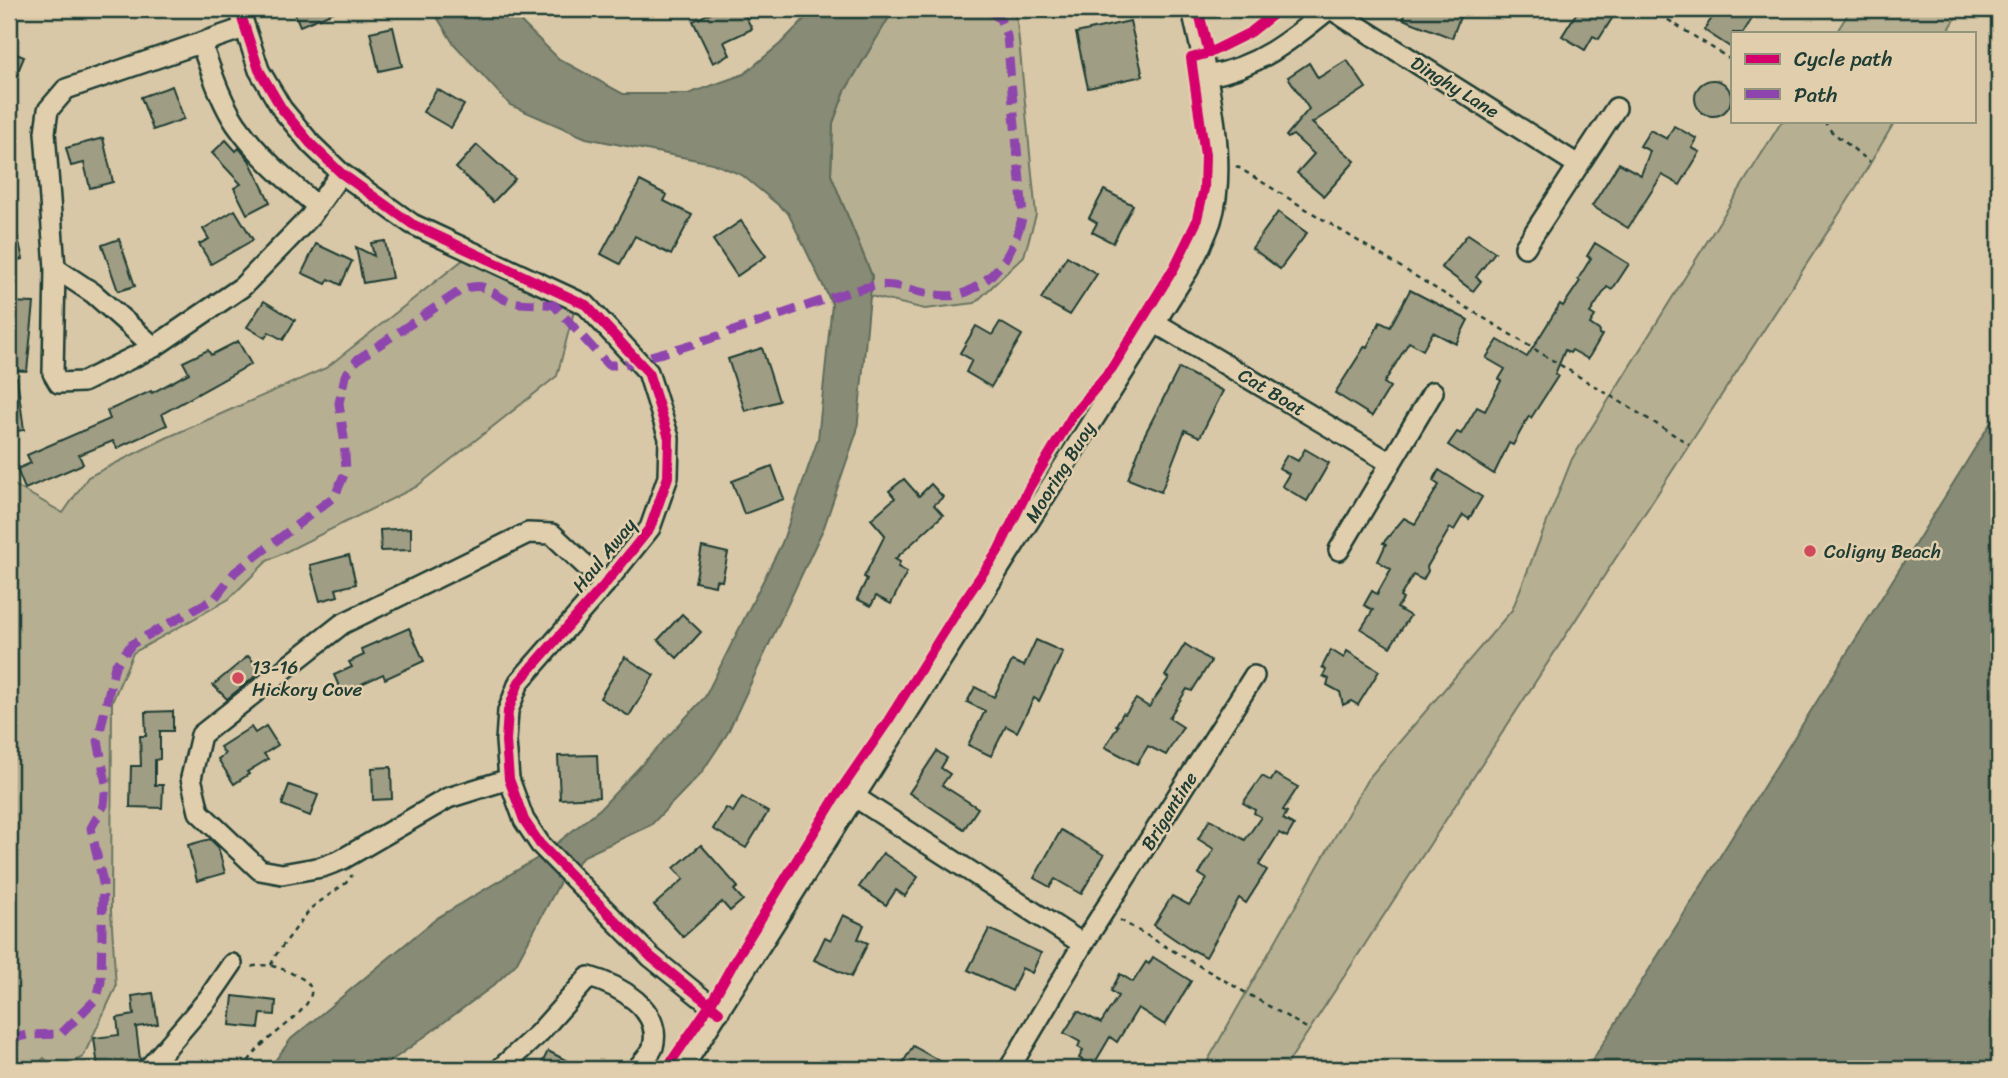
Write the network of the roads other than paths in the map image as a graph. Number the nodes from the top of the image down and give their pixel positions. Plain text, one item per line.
1 (239, 9) edge
2 (1192, 9) edge
3 (1330, 9) edge
4 (244, 29) junction
5 (201, 43) junction
6 (1207, 76) junction
7 (1616, 108) dead end
8 (1578, 165) junction
9 (341, 173) junction
10 (317, 206) junction
11 (1525, 247) dead end
12 (55, 268) junction
13 (1154, 322) junction
14 (154, 347) junction
15 (1433, 392) dead end
16 (1389, 462) junction
17 (1339, 550) dead end
18 (605, 584) junction
19 (1254, 676) dead end
20 (509, 779) junction
21 (855, 797) junction
22 (1083, 944) junction
23 (241, 965) road end
24 (719, 1012) junction
25 (148, 1069) edge
26 (500, 1069) edge
27 (637, 1069) edge
28 (682, 1069) edge
29 (1009, 1069) edge

1 - 4 street, Haul Away
2 - 6 street, Mooring Buoy
3 - 6 street
3 - 8 street, Dinghy Lane
4 - 5 street
4 - 9 street, Haul Away
5 - 10 street
5 - 12 street
6 - 13 street, Mooring Buoy
7 - 8 street
8 - 11 street
9 - 10 street
9 - 18 street, Haul Away
10 - 14 street
12 - 14 street
12 - 14 street
13 - 16 street, Cat Boat
13 - 21 street, Mooring Buoy
15 - 16 street
16 - 17 street
18 - 20 street, Haul Away
18 - 20 street
19 - 22 street, Brigantine
20 - 24 street, Haul Away
21 - 22 street
21 - 24 street, Mooring Buoy
22 - 29 street, Brigantine
23 - 25 street
24 - 28 street, Mooring Buoy
26 - 27 street

